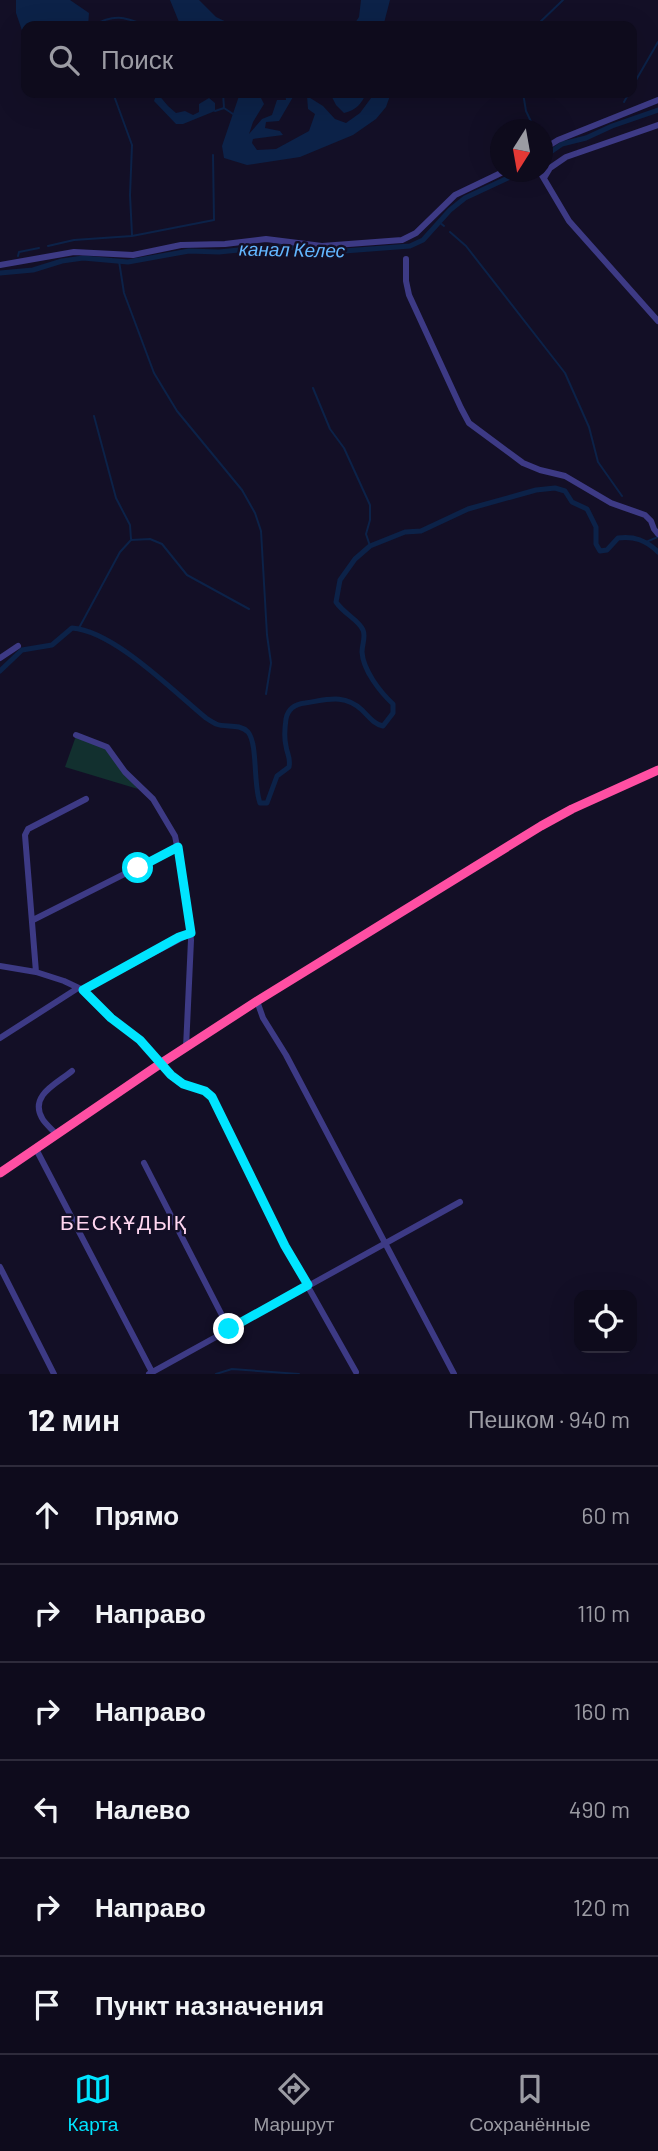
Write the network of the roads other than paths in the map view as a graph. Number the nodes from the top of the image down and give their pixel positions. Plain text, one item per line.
1 (658, 100) edge
2 (658, 125) edge
3 (553, 142) edge
4 (553, 166) edge
5 (490, 178) edge
6 (546, 182) edge
7 (406, 259) dead end
8 (0, 265) edge
9 (658, 321) edge
10 (658, 534) edge
11 (18, 646) dead end
12 (0, 658) edge
13 (76, 735) dead end
14 (658, 770) edge
15 (86, 799) dead end
16 (178, 847) junction
17 (33, 920) junction
18 (191, 933) junction
19 (0, 966) edge
20 (36, 972) junction
21 (81, 989) junction
22 (257, 1002) junction
23 (0, 1038) edge
24 (186, 1048) junction
25 (160, 1064) junction
26 (72, 1071) dead end
27 (57, 1135) junction
28 (36, 1149) junction
29 (144, 1163) dead end
30 (2, 1169) edge
31 (460, 1202) dead end
32 (385, 1244) junction
33 (0, 1267) edge
34 (308, 1285) junction
35 (229, 1329) junction
36 (356, 1372) dead end
37 (151, 1373) edge
38 (54, 1374) edge
39 (454, 1374) edge

1 - 3 street
2 - 4 street
5 - 8 street
6 - 9 street
7 - 10 street
11 - 12 street
13 - 16 street
14 - 22 highway
15 - 17 street
16 - 17 street
16 - 18 street
17 - 20 street
18 - 21 street
18 - 24 street
19 - 20 street
20 - 21 street
21 - 23 street
21 - 25 street
22 - 24 highway
22 - 32 street
24 - 25 highway
25 - 27 highway
25 - 34 street
26 - 27 street
27 - 28 highway
28 - 30 highway
28 - 37 street
29 - 35 street
31 - 32 street
32 - 34 street
32 - 39 street
33 - 38 street
34 - 35 street
34 - 36 street
35 - 37 street

